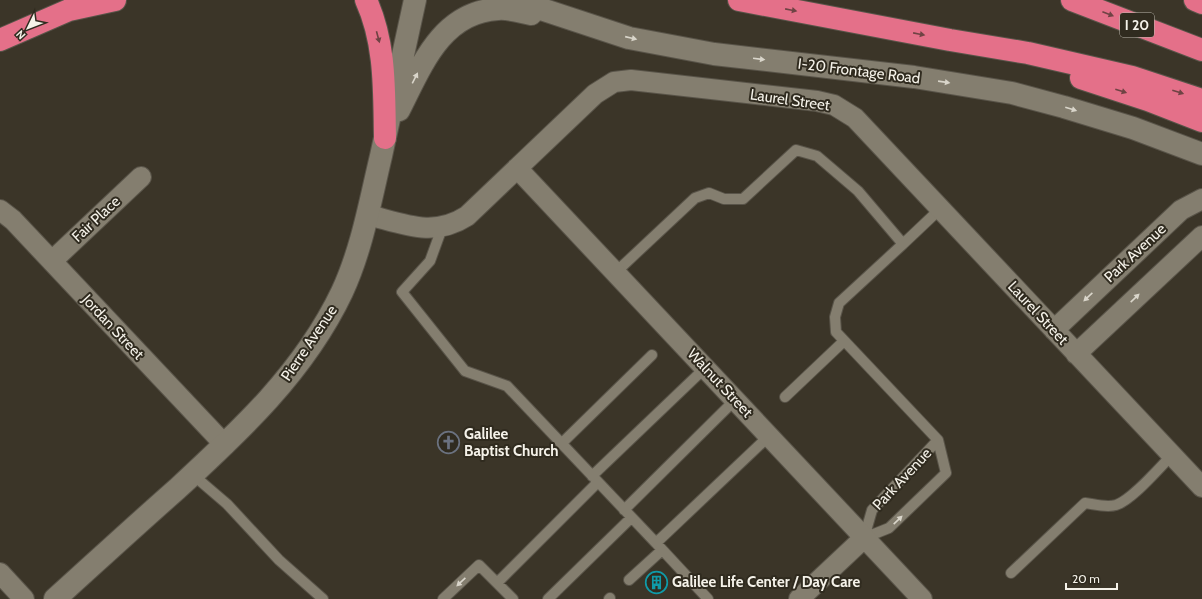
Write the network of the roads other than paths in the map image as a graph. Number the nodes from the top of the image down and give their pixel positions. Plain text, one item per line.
1 (115, 0) edge
2 (366, 0) edge
3 (415, 0) edge
4 (514, 0) edge
5 (739, 0) edge
6 (1072, 0) edge
7 (1195, 0) edge
8 (1202, 3) edge
9 (605, 31) junction
10 (0, 40) edge
11 (950, 40) junction
12 (1202, 50) edge
13 (1202, 100) edge
14 (1202, 121) edge
15 (385, 138) junction
16 (1202, 154) edge
17 (517, 168) junction
18 (141, 177) dead end
19 (1202, 199) edge
20 (940, 209) junction
21 (0, 210) edge
22 (368, 215) junction
23 (442, 228) junction
24 (1202, 236) edge
25 (904, 244) junction
26 (52, 261) junction
27 (616, 272) junction
28 (1054, 330) junction
29 (844, 341) junction
30 (1076, 354) junction
31 (652, 355) dead end
32 (705, 368) junction
33 (785, 397) dead end
34 (735, 400) junction
35 (769, 436) junction
36 (938, 440) junction
37 (561, 444) junction
38 (225, 445) junction
39 (1172, 455) junction
40 (192, 474) junction
41 (595, 479) junction
42 (1202, 487) edge
43 (624, 510) junction
44 (631, 518) junction
45 (864, 538) junction
46 (659, 546) junction
47 (0, 573) edge
48 (1011, 573) dead end
49 (629, 580) dead end
50 (497, 583) junction
51 (445, 598) edge
52 (24, 599) edge
53 (56, 599) edge
54 (324, 599) edge
55 (513, 599) edge
56 (548, 599) edge
57 (708, 599) edge
58 (799, 599) edge
59 (922, 599) edge

1 - 10 highway
2 -> 15 highway
3 - 15 main road, Pierre Avenue
4 - 9 main road, I-20 Frontage Road
5 -> 11 highway
6 -> 12 highway, I 20
7 - 8 highway
15 -> 9 main road
9 -> 16 main road, I-20 Frontage Road
11 -> 13 highway
11 -> 14 highway
15 - 22 main road, Pierre Avenue
17 - 20 street, Laurel Street
17 - 23 street, Laurel Street
17 - 27 street, Walnut Street
18 - 26 street, Fair Place
19 -> 28 street, Park Avenue
20 - 25 lane
20 - 28 street, Laurel Street
21 - 26 street, Jordan Street
22 - 23 street, Laurel Street
22 - 38 main road, Pierre Avenue
23 - 37 lane
30 -> 24 street
25 - 27 lane
25 - 29 lane
26 - 38 street, Jordan Street
27 - 32 street, Walnut Street
28 - 30 street, Laurel Street
29 - 33 lane
29 - 36 lane
30 - 39 street, Laurel Street
31 - 37 lane
32 - 34 street, Walnut Street
32 - 41 lane
34 - 35 street, Walnut Street
34 - 43 lane
35 - 45 street, Walnut Street
35 - 46 lane
36 - 45 lane, Park Avenue
45 -> 36 lane, Park Avenue
37 - 41 lane
38 - 40 main road, Pierre Avenue
39 - 42 street, Laurel Street
39 - 48 lane
40 - 53 main road, Pierre Avenue
40 - 54 lane
41 - 43 lane
41 - 50 lane
43 - 44 lane
44 - 46 lane
44 - 56 lane
45 - 58 street, Park Avenue
45 - 59 street, Walnut Street
46 - 49 lane
46 - 57 lane
47 - 52 street
50 -> 51 lane
50 - 55 lane

